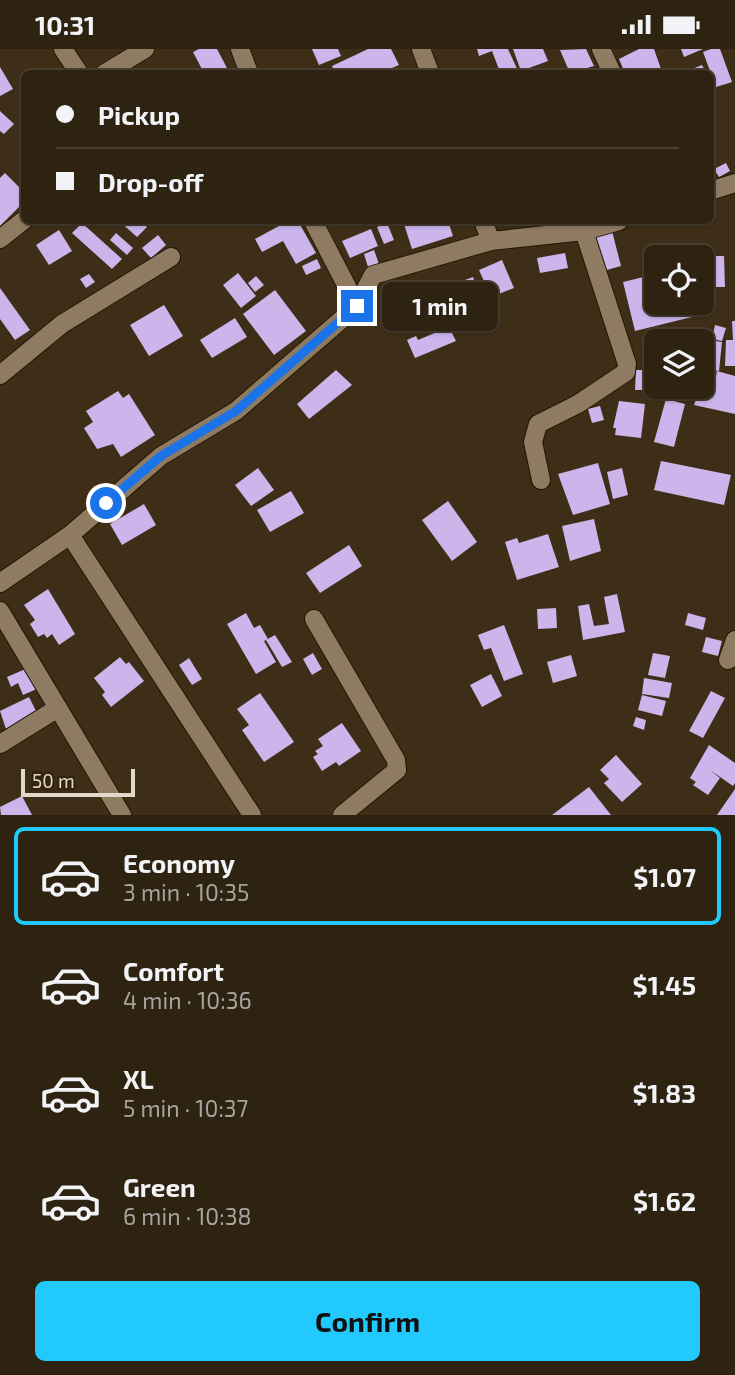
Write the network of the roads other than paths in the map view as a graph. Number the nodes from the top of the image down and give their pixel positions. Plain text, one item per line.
1 (63, 49) edge
2 (145, 49) edge
3 (240, 49) edge
4 (421, 49) edge
5 (601, 49) edge
6 (77, 70) edge
7 (110, 70) edge
8 (248, 70) edge
9 (429, 70) edge
10 (611, 70) edge
11 (735, 183) edge
12 (714, 190) edge
13 (21, 222) edge
14 (315, 224) edge
15 (484, 224) edge
16 (608, 224) edge
17 (584, 231) junction
18 (0, 239) edge
19 (491, 241) junction
20 (171, 257) dead end
21 (357, 306) junction
22 (0, 375) edge
23 (541, 480) dead end
24 (70, 535) junction
25 (0, 583) edge
26 (0, 611) edge
27 (313, 619) dead end
28 (735, 640) edge
29 (728, 660) dead end
30 (58, 708) junction
31 (0, 744) edge
32 (122, 815) edge
33 (252, 815) edge
34 (342, 815) edge

1 - 6 street
2 - 7 street
3 - 8 street
4 - 9 street
5 - 10 street
11 - 12 street
13 - 18 street
14 - 21 street
15 - 19 street
16 - 17 street
17 - 19 street
17 - 23 street
19 - 21 street
20 - 22 street
21 - 24 street
24 - 25 street
24 - 33 street
26 - 30 street
27 - 34 street
28 - 29 street
30 - 31 street
30 - 32 street

